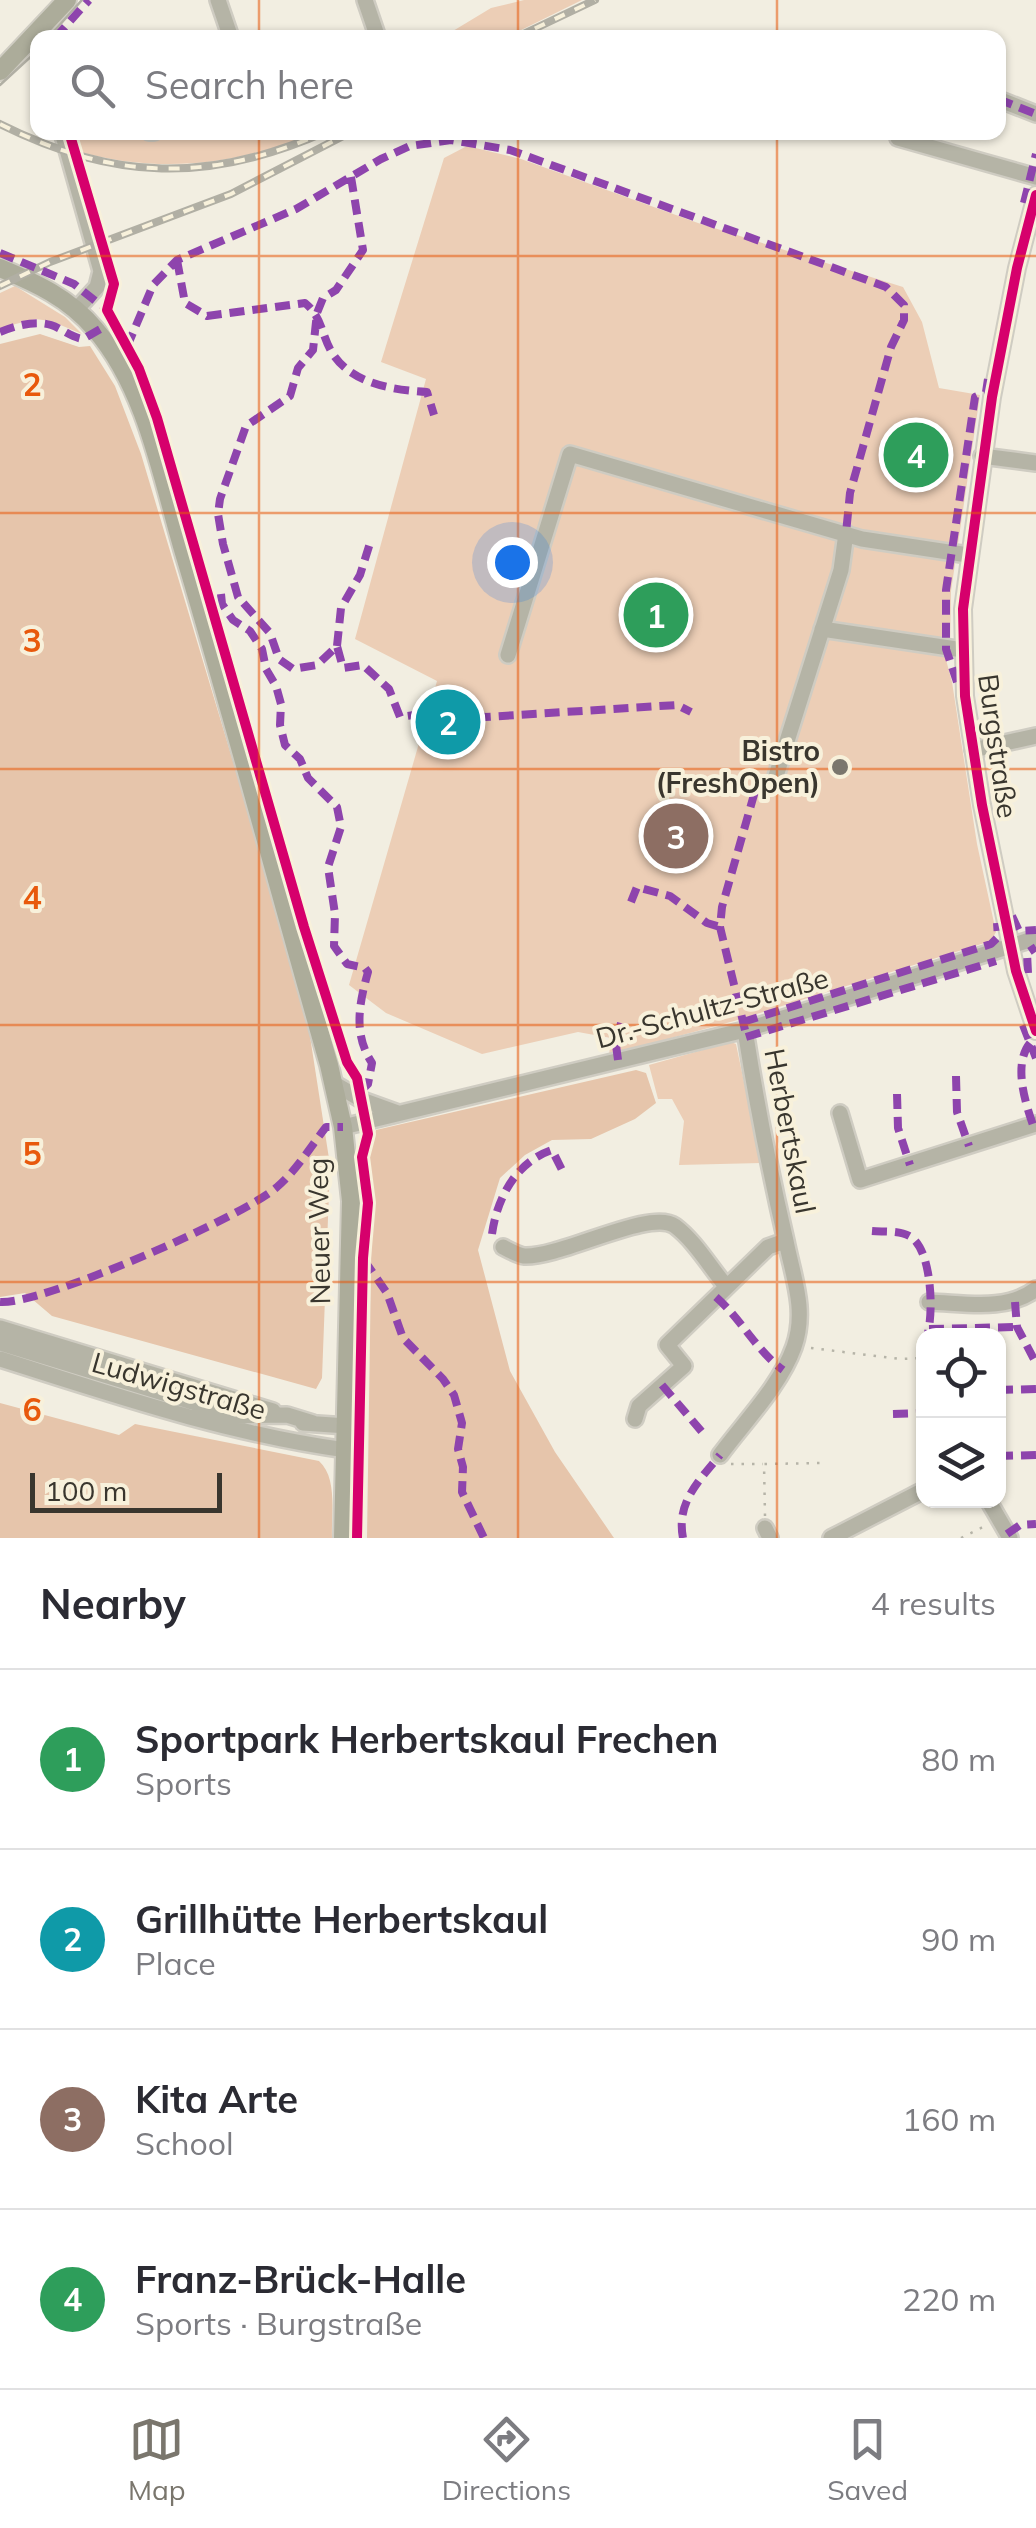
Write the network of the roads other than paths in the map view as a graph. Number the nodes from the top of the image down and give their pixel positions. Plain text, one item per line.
1 (67, 0) edge
2 (218, 0) edge
3 (365, 0) edge
4 (39, 30) edge
5 (228, 30) edge
6 (375, 30) edge
7 (30, 39) edge
8 (0, 71) edge
9 (1006, 102) edge
10 (1036, 114) edge
11 (64, 140) edge
12 (905, 140) edge
13 (1036, 177) edge
14 (1036, 195) edge
15 (0, 268) edge
16 (76, 310) junction
17 (982, 456) junction
18 (1036, 464) edge
19 (846, 533) junction
20 (968, 555) junction
21 (822, 629) junction
22 (963, 650) junction
23 (508, 655) dead end
24 (1036, 736) edge
25 (974, 750) junction
26 (776, 776) dead end
27 (1036, 938) edge
28 (1011, 947) junction
29 (745, 1030) junction
30 (1036, 1030) edge
31 (333, 1083) junction
32 (398, 1113) junction
33 (840, 1113) dead end
34 (1036, 1124) edge
35 (343, 1127) junction
36 (786, 1241) junction
37 (503, 1247) dead end
38 (726, 1286) junction
39 (1036, 1289) edge
40 (930, 1302) dead end
41 (0, 1331) edge
42 (0, 1342) edge
43 (0, 1350) edge
44 (0, 1359) edge
45 (287, 1415) junction
46 (266, 1416) junction
47 (636, 1419) dead end
48 (313, 1422) junction
49 (238, 1423) junction
50 (347, 1426) junction
51 (346, 1450) junction
52 (720, 1454) road end
53 (916, 1494) edge
54 (992, 1508) edge
55 (343, 1538) edge
56 (831, 1538) edge
57 (1010, 1538) edge

1 - 4 main road
2 - 5 street
3 - 6 street
7 - 8 main road
9 - 10 street
11 - 16 street
12 - 13 street
14 - 17 street, Burgstraße
15 - 16 main road, Neuer Weg
16 - 31 main road, Neuer Weg
17 - 18 street
17 - 20 street, Burgstraße
19 - 20 street
19 - 21 street
19 - 23 street
20 - 22 street, Burgstraße
21 - 22 street
21 - 26 street
22 - 25 street, Burgstraße
24 - 25 street
25 - 28 street, Burgstraße
27 - 28 street, Dr.-Schultz-Straße
28 - 29 street, Dr.-Schultz-Straße
28 - 30 street, Burgstraße
29 - 32 street, Dr.-Schultz-Straße
29 - 36 street, Herbertskaul
31 - 32 street
31 - 35 main road, Neuer Weg
32 - 35 street, Dr.-Schultz-Straße
33 - 34 street
35 - 50 main road, Neuer Weg
36 - 38 street, Herbertskaul
36 - 52 street, Herbertskaul
37 - 38 street
38 - 47 street, Herbertskaul
39 - 40 street
41 - 45 street
41 - 46 street
42 - 49 street
43 - 49 street
44 - 49 street, Ludwigstraße
45 - 46 street
45 - 48 street
46 - 49 street
48 - 49 street
48 - 50 street
49 - 51 street, Ludwigstraße
50 - 51 main road, Neuer Weg
51 - 55 main road, Neuer Weg
53 - 56 street
54 - 57 street

